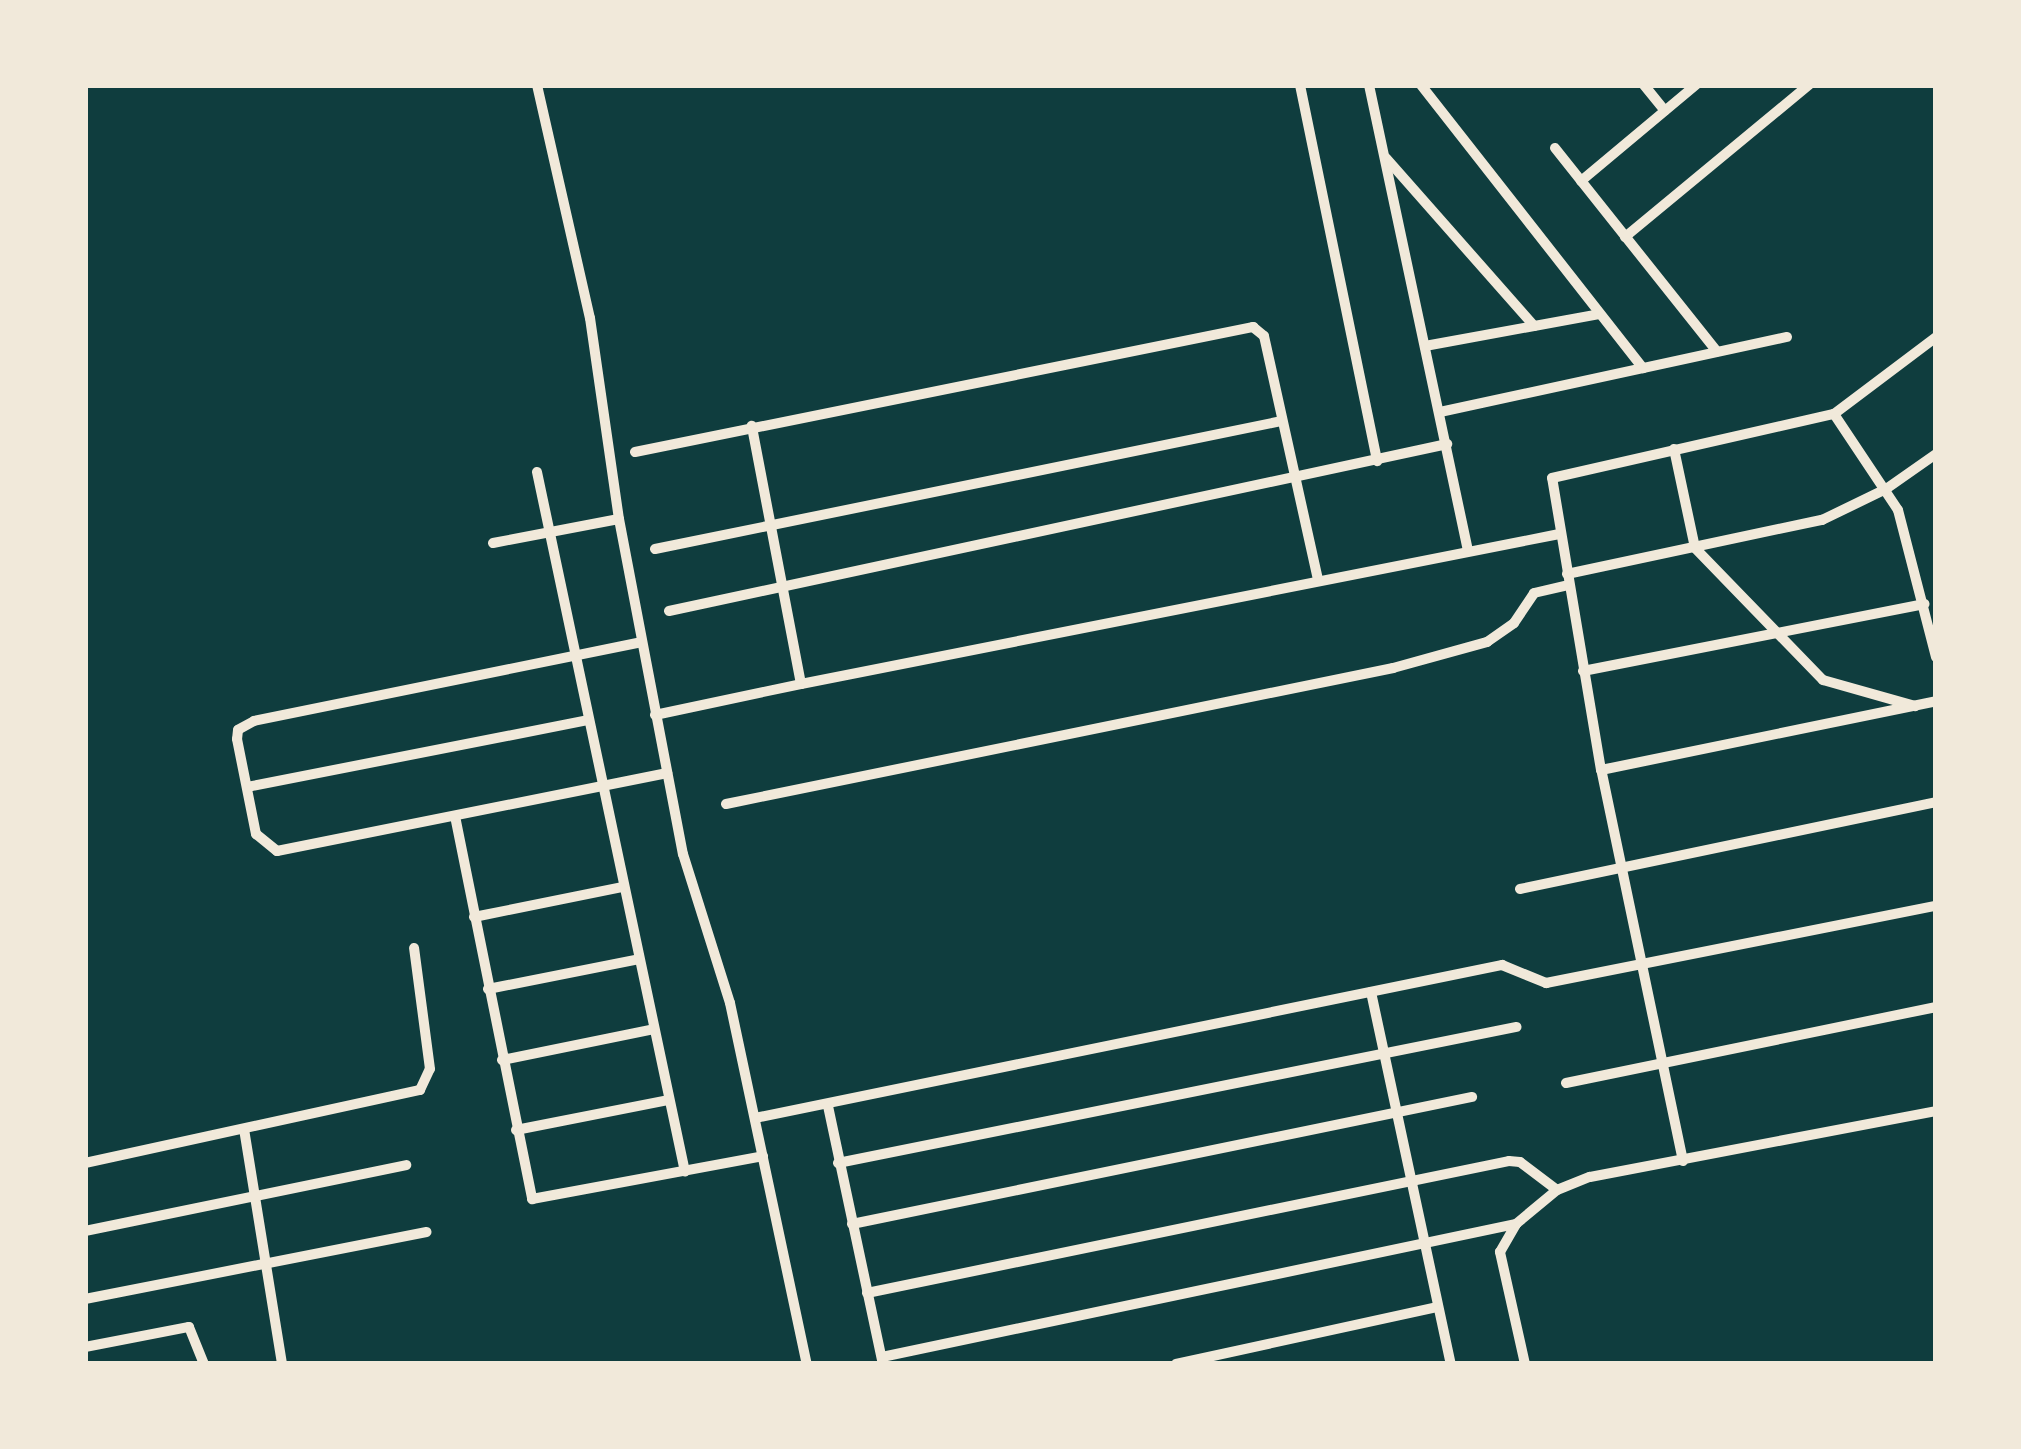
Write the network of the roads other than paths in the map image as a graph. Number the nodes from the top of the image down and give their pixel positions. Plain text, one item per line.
1 (537, 85) edge
2 (1300, 85) edge
3 (1369, 85) edge
4 (1422, 85) edge
5 (1644, 85) edge
6 (1696, 85) edge
7 (1809, 85) edge
8 (1665, 111) junction
9 (1554, 148) dead end
10 (1385, 157) junction
11 (1581, 181) junction
12 (1625, 237) junction
13 (1599, 314) junction
14 (1534, 326) junction
15 (1786, 337) dead end
16 (1936, 337) edge
17 (1425, 346) junction
18 (1717, 352) junction
19 (1644, 368) junction
20 (1440, 412) junction
21 (1834, 414) junction
22 (1282, 420) junction
23 (752, 426) junction
24 (1447, 444) junction
25 (1674, 449) junction
26 (635, 452) dead end
27 (1936, 454) edge
28 (1377, 461) junction
29 (537, 472) dead end
30 (1296, 480) junction
31 (1886, 489) junction
32 (619, 519) junction
33 (769, 526) junction
34 (550, 532) junction
35 (1559, 534) junction
36 (493, 543) dead end
37 (1696, 548) junction
38 (655, 549) dead end
39 (1468, 550) junction
40 (1568, 579) junction
41 (1318, 580) junction
42 (782, 587) junction
43 (1924, 604) junction
44 (668, 611) dead end
45 (1779, 633) junction
46 (642, 642) junction
47 (574, 656) junction
48 (1936, 656) edge
49 (1583, 671) junction
50 (801, 684) junction
51 (1936, 701) edge
52 (1915, 706) junction
53 (656, 715) junction
54 (588, 720) junction
55 (1601, 770) junction
56 (667, 772) junction
57 (601, 786) junction
58 (247, 787) junction
59 (1936, 802) edge
60 (726, 804) dead end
61 (454, 816) junction
62 (1621, 868) junction
63 (623, 887) junction
64 (1520, 889) dead end
65 (1936, 906) edge
66 (474, 917) junction
67 (414, 948) dead end
68 (638, 959) junction
69 (1642, 965) junction
70 (488, 988) junction
71 (1371, 992) junction
72 (1936, 1006) edge
73 (1516, 1026) dead end
74 (654, 1029) junction
75 (1385, 1054) junction
76 (502, 1060) junction
77 (1664, 1062) junction
78 (1566, 1083) dead end
79 (1472, 1097) dead end
80 (669, 1100) junction
81 (828, 1106) junction
82 (1936, 1111) edge
83 (1398, 1112) junction
84 (755, 1118) junction
85 (244, 1130) junction
86 (516, 1130) junction
87 (763, 1156) junction
88 (1683, 1161) junction
89 (85, 1162) edge
90 (406, 1164) dead end
91 (838, 1164) junction
92 (685, 1172) junction
93 (1411, 1179) junction
94 (1556, 1190) junction
95 (256, 1196) junction
96 (852, 1224) junction
97 (1516, 1224) junction
98 (85, 1230) edge
99 (426, 1232) dead end
100 (1424, 1242) junction
101 (267, 1263) junction
102 (867, 1292) junction
103 (85, 1299) edge
104 (1438, 1308) junction
105 (85, 1347) edge
106 (882, 1360) edge
107 (1522, 1363) edge
108 (204, 1364) edge
109 (282, 1364) edge
110 (807, 1364) edge
111 (1176, 1364) edge
112 (1451, 1364) edge

1 - 32 street
2 - 28 street
3 - 10 street
4 - 13 street
5 - 8 street
6 - 8 street
7 - 12 street
8 - 11 street
9 - 11 street
10 - 14 street
10 - 17 street
11 - 12 street
12 - 18 street
13 - 14 street
13 - 19 street
14 - 17 street
15 - 18 street
16 - 21 street
17 - 20 street
18 - 19 street
19 - 20 street
20 - 24 street
21 - 25 street
21 - 31 street
22 - 23 street
22 - 30 street
22 - 33 street
23 - 26 street
23 - 33 street
24 - 28 street
24 - 39 street
25 - 35 street
25 - 37 street
27 - 31 street
28 - 30 street
29 - 34 street
30 - 41 street
30 - 42 street
31 - 37 street
31 - 43 street
32 - 34 street
32 - 46 street
33 - 38 street
33 - 42 street
34 - 36 street
34 - 47 street
35 - 39 street
35 - 40 street
37 - 40 street
37 - 45 street
39 - 41 street
40 - 49 street
40 - 60 street
41 - 50 street
42 - 44 street
42 - 50 street
43 - 45 street
43 - 48 street
45 - 49 street
45 - 52 street
46 - 47 street
46 - 53 street
47 - 54 street
47 - 58 street
49 - 55 street
50 - 53 street
51 - 52 street
52 - 55 street
53 - 56 street
54 - 57 street
54 - 58 street
55 - 62 street
56 - 57 street
56 - 84 street
57 - 61 street
57 - 63 street
58 - 61 street
59 - 62 street
61 - 66 street
62 - 64 street
62 - 69 street
63 - 66 street
63 - 68 street
65 - 69 street
66 - 70 street
67 - 85 street
68 - 70 street
68 - 74 street
69 - 71 street
69 - 77 street
70 - 76 street
71 - 75 street
71 - 81 street
72 - 77 street
73 - 75 street
74 - 76 street
74 - 80 street
75 - 83 street
75 - 91 street
76 - 86 street
77 - 78 street
77 - 88 street
79 - 83 street
80 - 86 street
80 - 92 street
81 - 84 street
81 - 91 street
82 - 88 street
83 - 93 street
83 - 96 street
84 - 87 street
85 - 89 street
85 - 95 street
86 - 92 street
87 - 92 street
87 - 110 street
88 - 94 street
90 - 95 street
91 - 96 street
93 - 94 street
93 - 100 street
93 - 102 street
94 - 97 street
95 - 98 street
95 - 101 street
96 - 102 street
97 - 100 street
97 - 107 street
99 - 101 street
100 - 104 street
100 - 106 street
101 - 103 street
101 - 109 street
102 - 106 street
104 - 111 street
104 - 112 street
105 - 108 street

